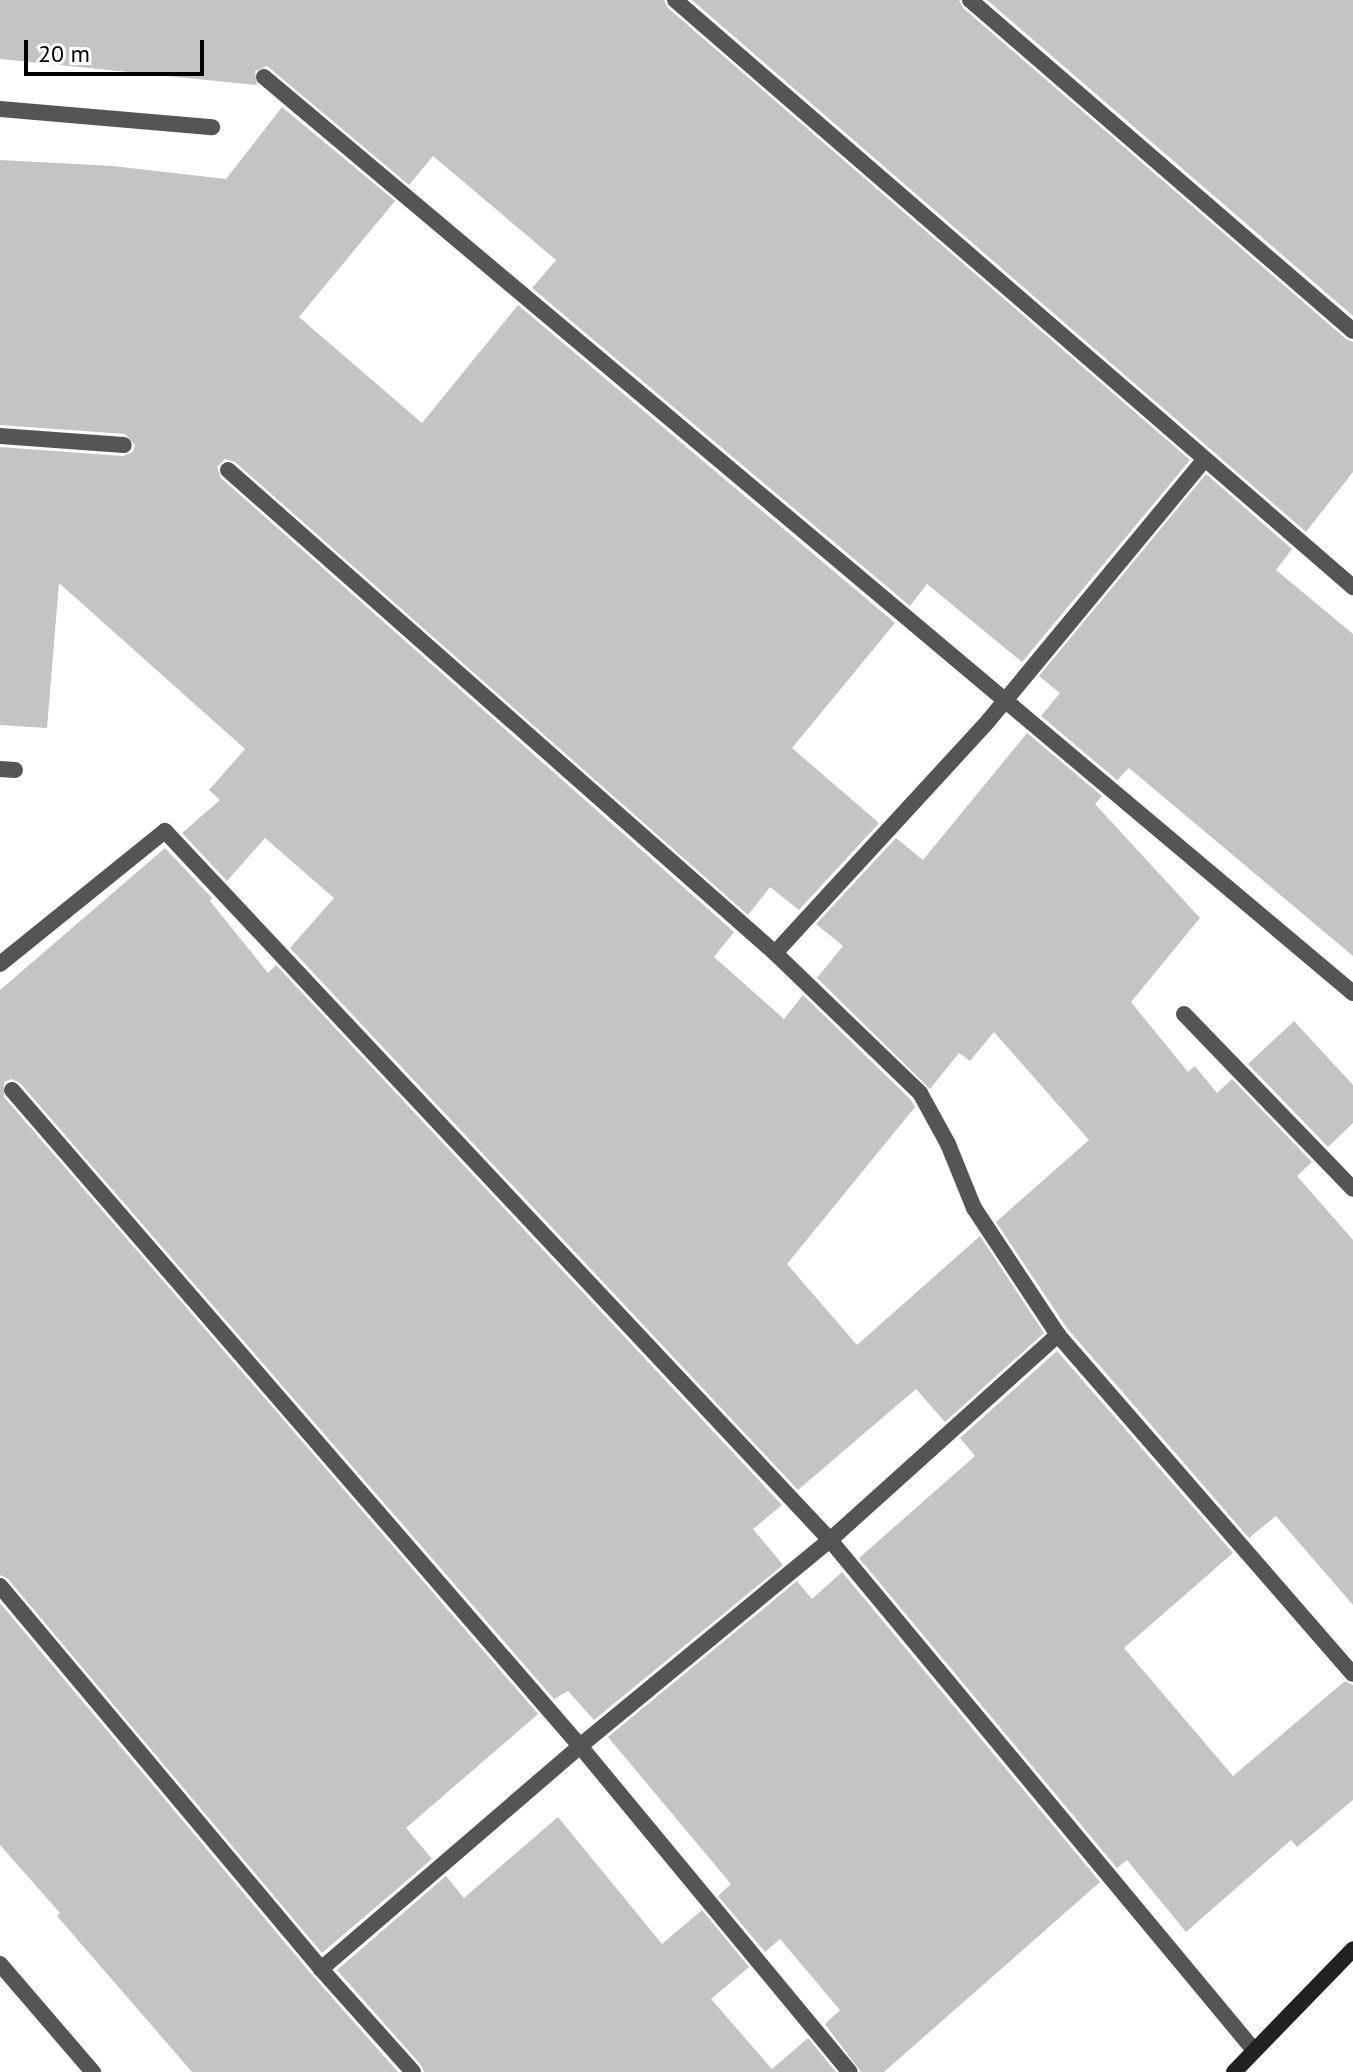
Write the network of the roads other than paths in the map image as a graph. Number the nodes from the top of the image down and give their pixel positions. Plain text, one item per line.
1 (675, 0) edge
2 (970, 0) edge
3 (264, 77) dead end
4 (0, 109) edge
5 (212, 127) dead end
6 (1353, 331) edge
7 (0, 436) edge
8 (124, 445) dead end
9 (1203, 461) junction
10 (228, 470) dead end
11 (1353, 587) edge
12 (1005, 700) junction
13 (775, 953) junction
14 (0, 964) edge
15 (1353, 993) edge
16 (1184, 1014) dead end
17 (12, 1090) dead end
18 (1353, 1189) edge
19 (1058, 1335) junction
20 (830, 1540) junction
21 (0, 1586) edge
22 (1353, 1674) edge
23 (580, 1746) junction
24 (1353, 1949) edge
25 (0, 1964) edge
26 (321, 1969) junction
27 (1253, 2049) junction
28 (93, 2072) edge
29 (413, 2072) edge
30 (850, 2072) edge
31 (1234, 2072) edge

1 - 9 street
2 - 6 street
3 - 12 street
4 - 5 street
7 - 8 street
9 - 11 street
9 - 12 street
10 - 13 street
12 - 13 street
12 - 15 street
13 - 19 street
14 - 20 street
16 - 18 street
17 - 23 street
19 - 20 street
19 - 22 street
20 - 23 street
20 - 27 street
21 - 26 street
23 - 26 street
23 - 30 street
24 - 27 street
25 - 28 street
26 - 29 street
27 - 31 street

